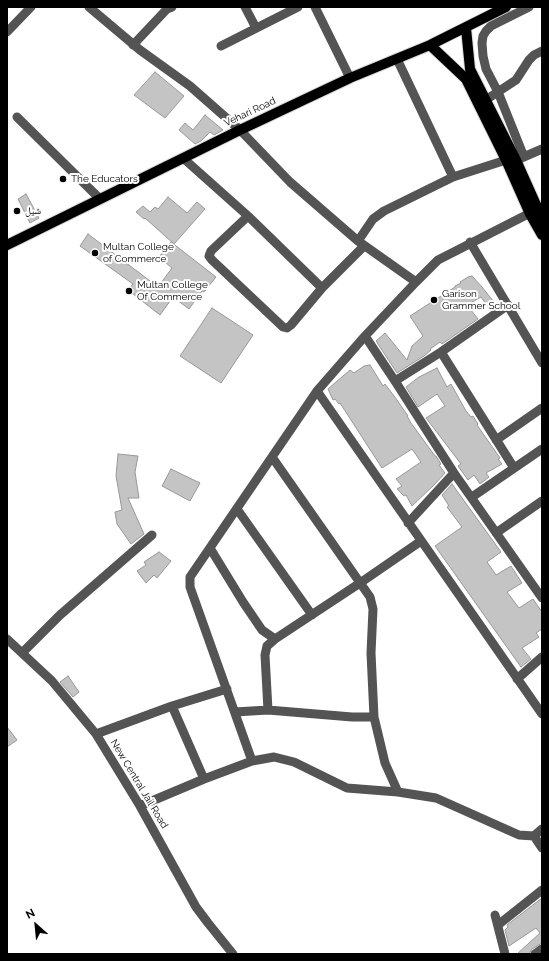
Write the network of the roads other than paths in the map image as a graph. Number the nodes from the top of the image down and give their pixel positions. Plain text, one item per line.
1 (90, 7) edge
2 (172, 7) edge
3 (245, 7) edge
4 (298, 7) edge
5 (315, 7) edge
6 (529, 7) edge
7 (502, 8) edge
8 (26, 9) edge
9 (256, 28) junction
10 (466, 28) junction
11 (7, 32) edge
12 (133, 45) junction
13 (430, 45) junction
14 (221, 46) dead end
15 (542, 51) edge
16 (396, 59) junction
17 (350, 78) junction
18 (498, 92) junction
19 (482, 103) junction
20 (17, 117) dead end
21 (240, 130) junction
22 (542, 149) edge
23 (183, 158) junction
24 (513, 160) junction
25 (453, 177) junction
26 (99, 198) junction
27 (536, 214) edge
28 (248, 216) junction
29 (542, 234) edge
30 (470, 242) junction
31 (361, 244) junction
32 (7, 245) edge
33 (416, 282) junction
34 (322, 288) junction
35 (508, 305) junction
36 (365, 336) junction
37 (440, 352) junction
38 (542, 363) edge
39 (395, 381) junction
40 (317, 391) junction
41 (542, 408) edge
42 (496, 440) junction
43 (542, 449) edge
44 (272, 457) junction
45 (514, 468) junction
46 (454, 473) junction
47 (472, 497) junction
48 (542, 501) edge
49 (237, 509) junction
50 (408, 523) junction
51 (496, 533) junction
52 (152, 535) dead end
53 (422, 541) junction
54 (210, 548) junction
55 (360, 583) junction
56 (542, 598) edge
57 (312, 615) junction
58 (7, 639) edge
59 (275, 639) junction
60 (22, 653) junction
61 (542, 657) edge
62 (517, 679) junction
63 (227, 689) junction
64 (172, 706) junction
65 (268, 710) junction
66 (235, 712) junction
67 (542, 714) edge
68 (374, 717) junction
69 (96, 734) junction
70 (252, 761) junction
71 (204, 779) junction
72 (398, 792) junction
73 (140, 806) junction
74 (542, 830) edge
75 (534, 836) junction
76 (542, 848) edge
77 (542, 890) edge
78 (495, 915) dead end
79 (498, 925) junction
80 (542, 949) edge
81 (234, 954) edge
82 (505, 954) edge
83 (535, 954) edge

1 - 12 street
2 - 12 street
3 - 9 street
4 - 9 street
5 - 17 street
6 - 18 street
7 - 10 main road, Vehari Road
8 - 11 street
9 - 14 street
10 - 13 main road, Vehari Road
10 - 19 main road
12 - 21 street
13 - 16 main road, Vehari Road
13 - 19 main road
15 - 18 street
16 - 17 main road, Vehari Road
16 - 25 street
17 - 21 main road, Vehari Road
18 - 19 street
18 - 24 street
19 - 24 main road
20 - 26 street
21 - 23 main road, Vehari Road
21 - 31 street
22 - 24 street
23 - 26 main road, Vehari Road
23 - 28 street
24 - 25 street
24 - 27 main road
25 - 31 street
26 - 32 main road, Vehari Road
27 - 29 main road
27 - 30 street
28 - 34 street
28 - 34 street
30 - 33 street
30 - 35 street
31 - 33 street
31 - 34 street
33 - 36 street
35 - 37 street
35 - 38 street
36 - 39 street
36 - 40 street
37 - 39 street
37 - 42 street
39 - 46 street
40 - 44 street
40 - 50 street
41 - 42 street
42 - 45 street
43 - 45 street
44 - 49 street
44 - 55 street
45 - 47 street
46 - 47 street
46 - 50 street
47 - 51 street
48 - 51 street
49 - 54 street
49 - 57 street
50 - 53 street
51 - 56 street
52 - 60 street
53 - 55 street
53 - 62 street
54 - 59 street
54 - 63 street
55 - 57 street
55 - 68 street
57 - 59 street
58 - 60 street, New Central Jail Road
59 - 65 street
60 - 69 street, New Central Jail Road
61 - 62 street
62 - 67 street
63 - 64 street
63 - 66 street
64 - 69 street
64 - 71 street
65 - 66 street
65 - 68 street
66 - 70 street
68 - 72 street
69 - 73 street, New Central Jail Road
70 - 71 street
70 - 72 street
71 - 73 street
72 - 75 street
73 - 81 street, New Central Jail Road
74 - 75 street
75 - 76 street
77 - 79 street
78 - 79 street
79 - 82 street
80 - 83 street

